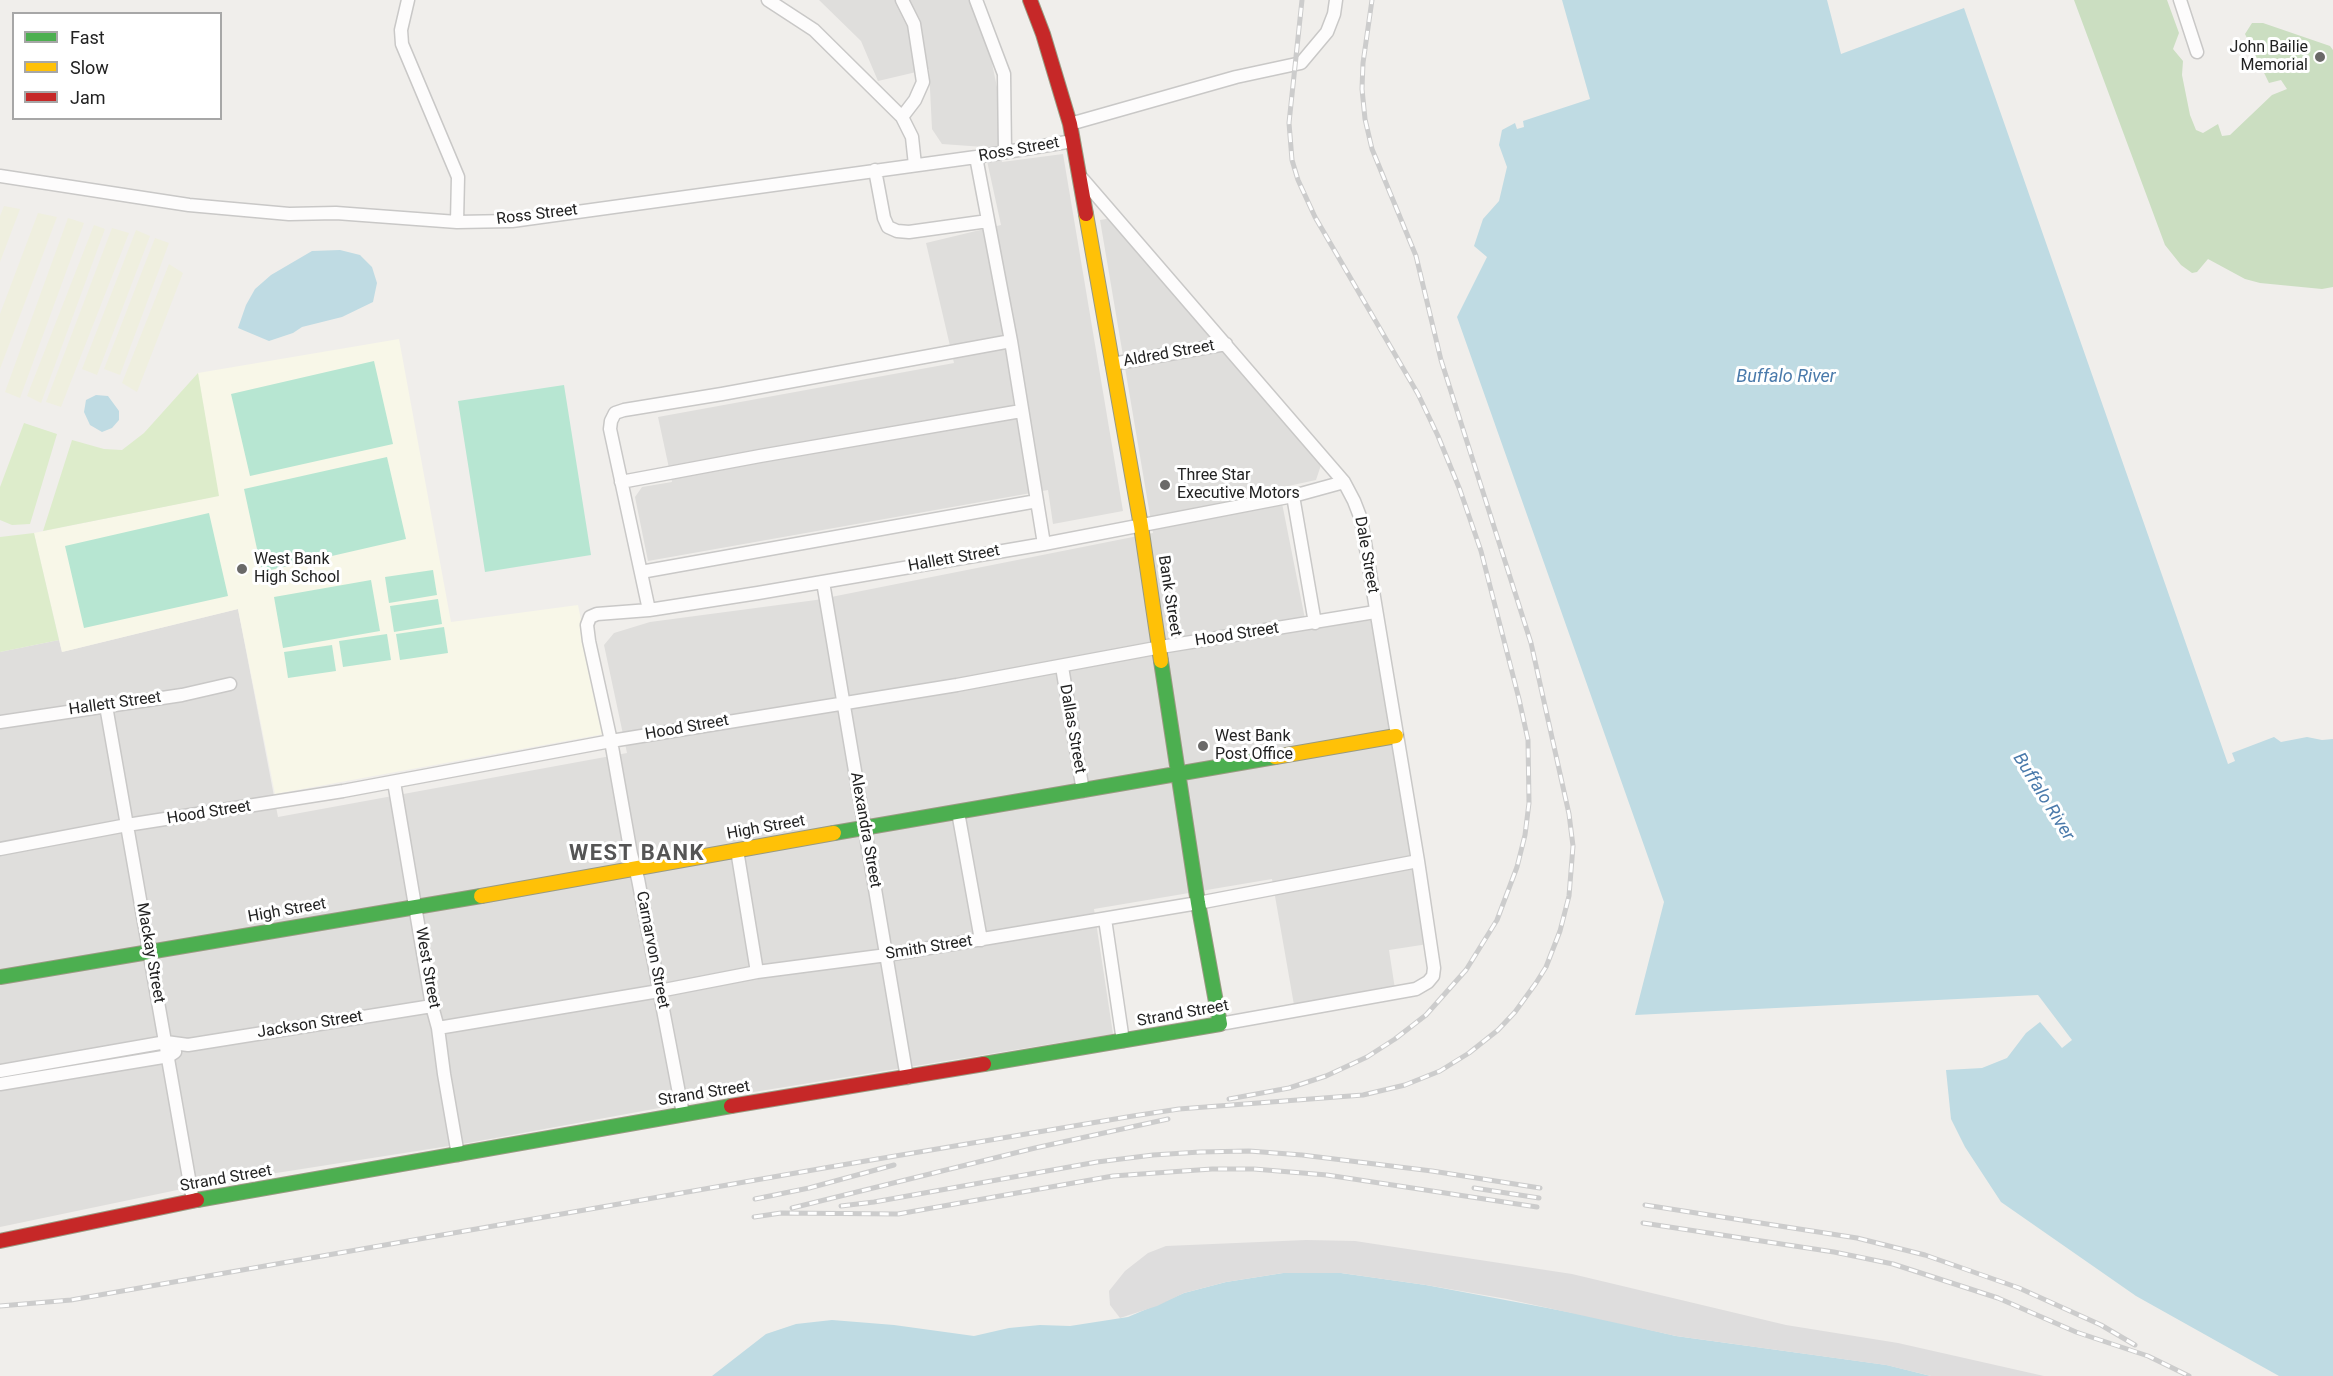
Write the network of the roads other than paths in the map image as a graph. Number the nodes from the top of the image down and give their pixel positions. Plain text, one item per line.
1 (408, 0) edge
2 (768, 0) edge
3 (902, 0) edge
4 (976, 0) edge
5 (1030, 0) edge
6 (1336, 0) edge
7 (2180, 0) edge
8 (2197, 52) dead end
9 (902, 117) junction
10 (1070, 124) junction
11 (1073, 141) junction
12 (1005, 152) junction
13 (976, 157) junction
14 (915, 165) junction
15 (875, 170) junction
16 (1079, 174) junction
17 (0, 176) edge
18 (988, 221) junction
19 (457, 222) junction
20 (1011, 341) junction
21 (1226, 344) junction
22 (1112, 364) junction
23 (1021, 411) junction
24 (621, 482) junction
25 (1344, 482) junction
26 (1293, 496) junction
27 (1037, 501) junction
28 (1141, 526) junction
29 (1044, 544) junction
30 (641, 572) junction
31 (823, 582) junction
32 (650, 610) junction
33 (1375, 612) junction
34 (1315, 623) junction
35 (590, 645) joint
36 (1161, 647) junction
37 (1062, 667) junction
38 (230, 684) dead end
39 (844, 704) junction
40 (106, 705) junction
41 (0, 722) edge
42 (1396, 736) junction
43 (611, 741) junction
44 (1179, 774) junction
45 (394, 782) junction
46 (1083, 791) junction
47 (958, 812) junction
48 (127, 825) junction
49 (865, 827) junction
50 (0, 849) edge
51 (737, 850) junction
52 (1418, 861) junction
53 (635, 869) junction
54 (1198, 903) junction
55 (417, 906) junction
56 (1105, 919) junction
57 (981, 939) junction
58 (149, 953) junction
59 (887, 955) junction
60 (757, 972) junction
61 (0, 977) edge
62 (1416, 989) joint
63 (659, 991) junction
64 (432, 1006) junction
65 (1220, 1024) junction
66 (438, 1028) junction
67 (1123, 1041) junction
68 (166, 1042) junction
69 (188, 1045) junction
70 (169, 1056) junction
71 (0, 1071) edge
72 (907, 1078) junction
73 (0, 1084) edge
74 (683, 1114) junction
75 (458, 1155) junction
76 (193, 1201) junction
77 (0, 1241) edge

1 - 19 street
2 - 9 street
3 - 9 street
4 - 12 street
5 - 10 street, Bank Street
6 - 10 street
7 - 8 street
9 - 14 street
10 - 11 street, Bank Street
11 - 12 street, Ross Street
11 - 16 street, Bank Street
12 - 13 street, Ross Street
13 - 14 street, Ross Street
13 - 18 street
14 - 15 street, Ross Street
15 - 18 street
15 - 19 street, Ross Street
16 - 21 street, Dale Street
16 - 22 street, Bank Street
17 - 19 street, Ross Street
18 - 20 street
20 - 23 street
20 - 24 street
21 - 22 street, Aldred Street
21 - 25 street, Dale Street
22 - 28 street, Bank Street
23 - 24 street
23 - 27 street
24 - 30 street
25 - 26 street, Hallett Street
25 - 33 street, Dale Street
26 - 28 street, Hallett Street
26 - 34 street
27 - 29 street
27 - 30 street
28 - 29 street, Hallett Street
28 - 36 street, Bank Street
29 - 31 street, Hallett Street
30 - 32 street
31 - 32 street, Hallett Street
31 - 39 street, Alexandra Street
32 - 35 street, Hallett Street
33 - 34 street, Hood Street
33 - 42 street, Dale Street
34 - 36 street, Hood Street
35 - 43 street, Carnarvon Street
36 - 37 street, Hood Street
36 - 44 street, Bank Street
37 - 39 street, Hood Street
37 - 46 street, Dallas Street
38 - 40 street, Hallett Street
39 - 43 street, Hood Street
39 - 49 street, Alexandra Street
40 - 41 street, Hallett Street
40 - 48 street, Mackay Street
42 - 44 street, High Street
42 - 52 street, Dale Street
43 - 45 street, Hood Street
43 - 53 street, Carnarvon Street
44 - 46 street, High Street
44 - 54 street, Bank Street
45 - 48 street, Hood Street
45 - 55 street, West Street
46 - 47 street, High Street
47 - 49 street, High Street
47 - 57 street
48 - 50 street, Hood Street
48 - 58 street, Mackay Street
49 - 51 street, High Street
49 - 59 street, Alexandra Street
51 - 53 street, High Street
51 - 60 street
52 - 54 street, Smith Street
52 - 62 street, Dale Street
53 - 55 street, High Street
53 - 63 street, Carnarvon Street
54 - 56 street, Smith Street
54 - 65 street, Bank Street
55 - 58 street, High Street
55 - 64 street, West Street
56 - 57 street, Smith Street
56 - 67 street
57 - 59 street, Smith Street
58 - 61 street, High Street
58 - 68 street, Mackay Street
59 - 60 street, Smith Street
59 - 72 street, Alexandra Street
60 - 63 street, Smith Street
62 - 65 street, Strand Street
63 - 66 street, Smith Street
63 - 74 street, Carnarvon Street
64 - 66 street, West Street
64 - 69 street, Jackson Street
65 - 67 street, Strand Street
66 - 75 street, West Street
67 - 72 street, Strand Street
68 - 69 street, Jackson Street
68 - 70 street, Mackay Street
68 - 71 street, Jackson Street
69 - 70 street, Jackson Street
70 - 73 street, Jackson Street
70 - 76 street, Mackay Street
72 - 74 street, Strand Street
74 - 75 street, Strand Street
75 - 76 street, Strand Street
76 - 77 street, Strand Street

